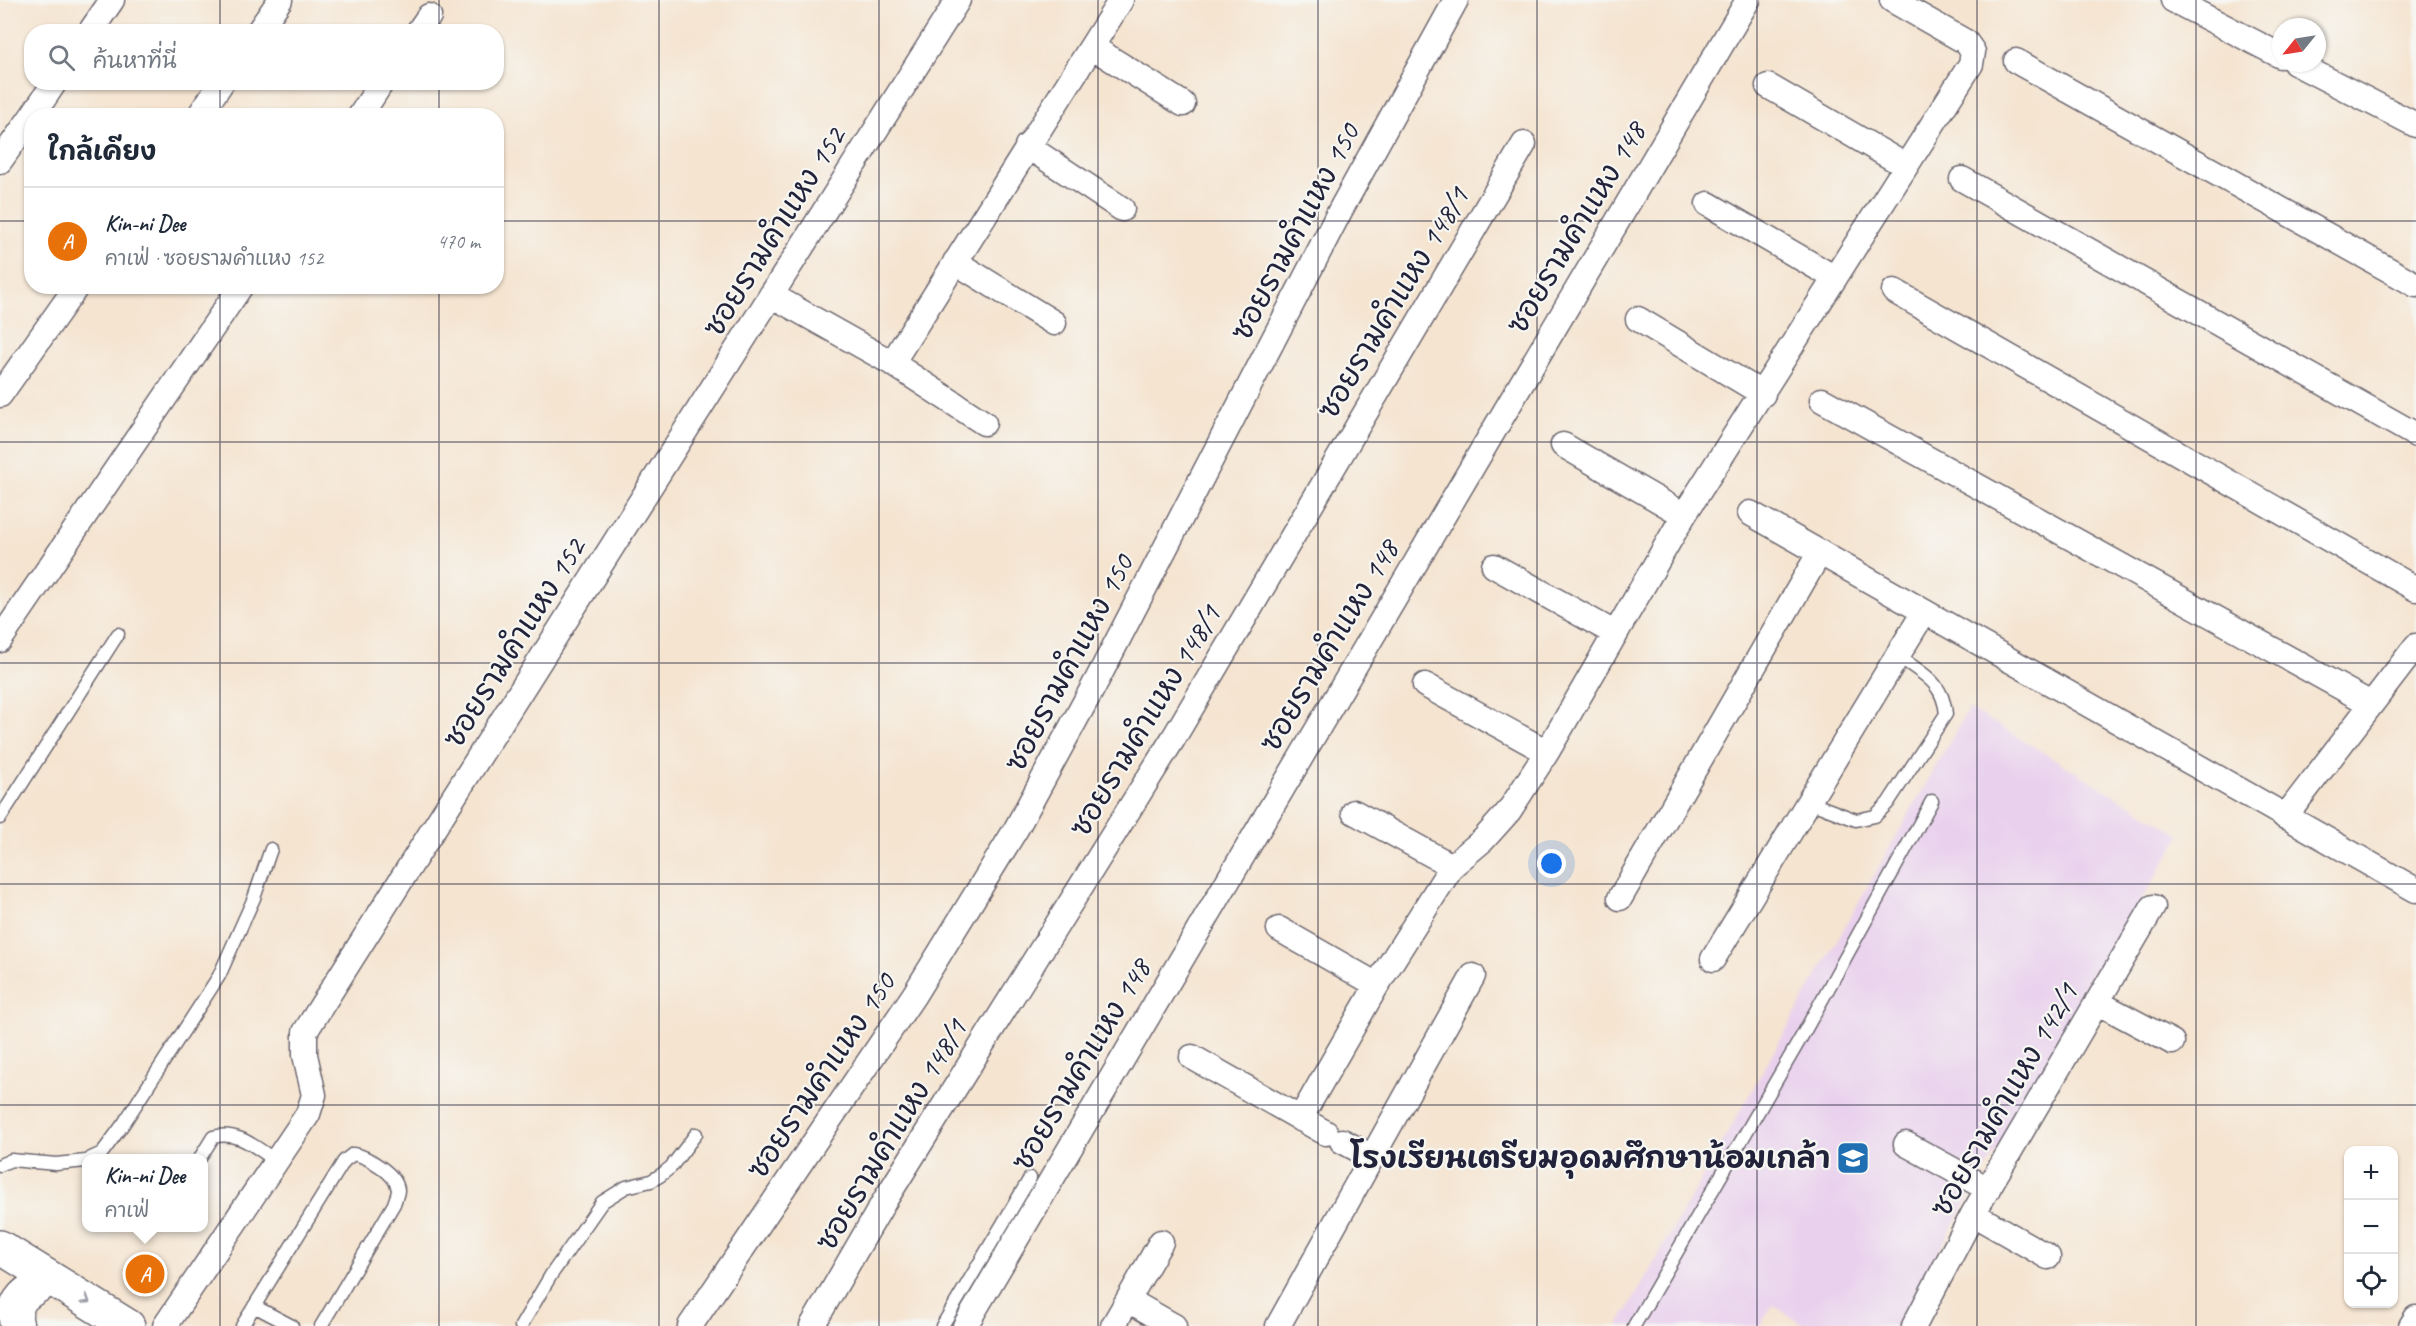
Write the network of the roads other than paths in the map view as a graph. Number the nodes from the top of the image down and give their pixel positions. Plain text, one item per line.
1 (112, 0) edge
2 (280, 0) edge
3 (958, 0) edge
4 (1121, 0) edge
5 (1456, 0) edge
6 (1748, 0) edge
7 (1892, 0) edge
8 (2172, 0) edge
9 (96, 24) edge
10 (264, 24) edge
11 (1092, 47) junction
12 (2272, 51) edge
13 (2016, 61) dead end
14 (2313, 72) edge
15 (1768, 86) dead end
16 (50, 90) edge
17 (217, 90) edge
18 (377, 90) edge
19 (1184, 104) dead end
20 (37, 108) edge
21 (204, 108) edge
22 (365, 108) edge
23 (2416, 125) edge
24 (24, 127) edge
25 (1524, 144) dead end
26 (1027, 146) junction
27 (0, 161) edge
28 (1906, 166) junction
29 (1962, 179) dead end
30 (1708, 204) dead end
31 (1122, 209) dead end
32 (955, 262) junction
33 (1834, 278) junction
34 (2416, 285) edge
35 (1894, 291) dead end
36 (71, 294) edge
37 (237, 294) edge
38 (771, 295) junction
39 (1638, 319) dead end
40 (1054, 323) dead end
41 (892, 363) junction
42 (1763, 394) junction
43 (0, 395) edge
44 (1822, 400) dead end
45 (984, 423) dead end
46 (2416, 435) edge
47 (1563, 445) dead end
48 (1750, 513) dead end
49 (1684, 515) junction
50 (1820, 552) junction
51 (1494, 566) dead end
52 (2416, 589) edge
53 (1924, 612) junction
54 (118, 634) dead end
55 (1616, 634) junction
56 (0, 640) edge
57 (2416, 646) edge
58 (1898, 656) junction
59 (1425, 684) dead end
60 (2371, 704) junction
61 (1547, 752) junction
62 (1932, 801) dead end
63 (1809, 802) junction
64 (1354, 812) dead end
65 (2285, 817) junction
66 (0, 818) edge
67 (271, 849) dead end
68 (1452, 866) junction
69 (2413, 883) edge
70 (1620, 898) dead end
71 (2153, 907) dead end
72 (1279, 929) dead end
73 (1713, 959) dead end
74 (1473, 976) dead end
75 (1377, 985) junction
76 (2097, 1002) junction
77 (2172, 1042) dead end
78 (1192, 1057) dead end
79 (1300, 1119) junction
80 (696, 1134) dead end
81 (1906, 1144) dead end
82 (100, 1154) edge
83 (202, 1154) edge
84 (1372, 1157) junction
85 (275, 1160) junction
86 (82, 1161) edge
87 (0, 1165) edge
88 (1030, 1178) dead end
89 (1988, 1189) junction
90 (1973, 1214) junction
91 (1161, 1242) dead end
92 (0, 1247) edge
93 (2048, 1257) dead end
94 (51, 1279) junction
95 (1128, 1300) junction
96 (254, 1306) junction
97 (2416, 1318) edge
98 (0, 1319) edge
99 (11, 1326) edge
100 (17, 1326) edge
101 (128, 1326) edge
102 (165, 1326) edge
103 (242, 1326) edge
104 (292, 1326) edge
105 (321, 1326) edge
106 (521, 1326) edge
107 (690, 1326) edge
108 (812, 1326) edge
109 (942, 1326) edge
110 (965, 1326) edge
111 (1113, 1326) edge
112 (1174, 1326) edge
113 (1278, 1326) edge
114 (1634, 1326) edge
115 (1914, 1326) edge
116 (2411, 1326) edge

1 - 9 street
2 - 10 street
3 - 38 street, ซอยรามคำแหง 152
4 - 11 street
5 - 107 street, ซอยรามคำแหง 150
6 - 110 street, ซอยรามคำแหง 148
7 - 28 street
8 - 12 street
11 - 19 street
11 - 26 street
13 - 34 street
14 - 23 street
15 - 28 street
16 - 20 street
17 - 21 street
18 - 22 street
24 - 27 street
25 - 108 street, ซอยรามคำแหง 148/1
26 - 31 street
26 - 32 street
28 - 33 street
29 - 46 street
30 - 33 street
32 - 40 street
32 - 41 street
33 - 42 street
35 - 52 street
36 - 43 street
37 - 56 street
38 - 41 street
38 - 85 street, ซอยรามคำแหง 152
39 - 42 street
41 - 45 street
42 - 49 street
44 - 60 street
47 - 49 street
48 - 50 street
49 - 55 street
50 - 53 street
50 - 70 street
51 - 55 street
53 - 58 street
53 - 65 street
54 - 66 lane
55 - 61 street
57 - 60 street
58 - 63 street
58 - 63 lane
59 - 61 street
60 - 65 street
61 - 68 street
62 - 114 lane
63 - 73 street
64 - 68 street
65 - 69 street
67 - 82 lane
68 - 75 street
71 - 76 street, ซอยรามคำแหง 142/1
72 - 75 street
74 - 84 street
75 - 79 street
76 - 77 street
76 - 89 street, ซอยรามคำแหง 142/1
78 - 79 street
79 - 84 street
80 - 106 lane
81 - 89 street
83 - 85 lane
84 - 113 street
85 - 102 street, ซอยรามคำแหง 152
86 - 87 lane
88 - 109 lane
89 - 90 street, ซอยรามคำแหง 142/1
90 - 93 street
90 - 115 street, ซอยรามคำแหง 142/1
91 - 95 street
92 - 94 main road
94 - 100 main road
94 -> 101 main road
95 - 111 street
95 - 112 street
96 - 103 lane
96 - 104 lane
96 - 105 lane
97 - 116 street
98 - 99 main road

